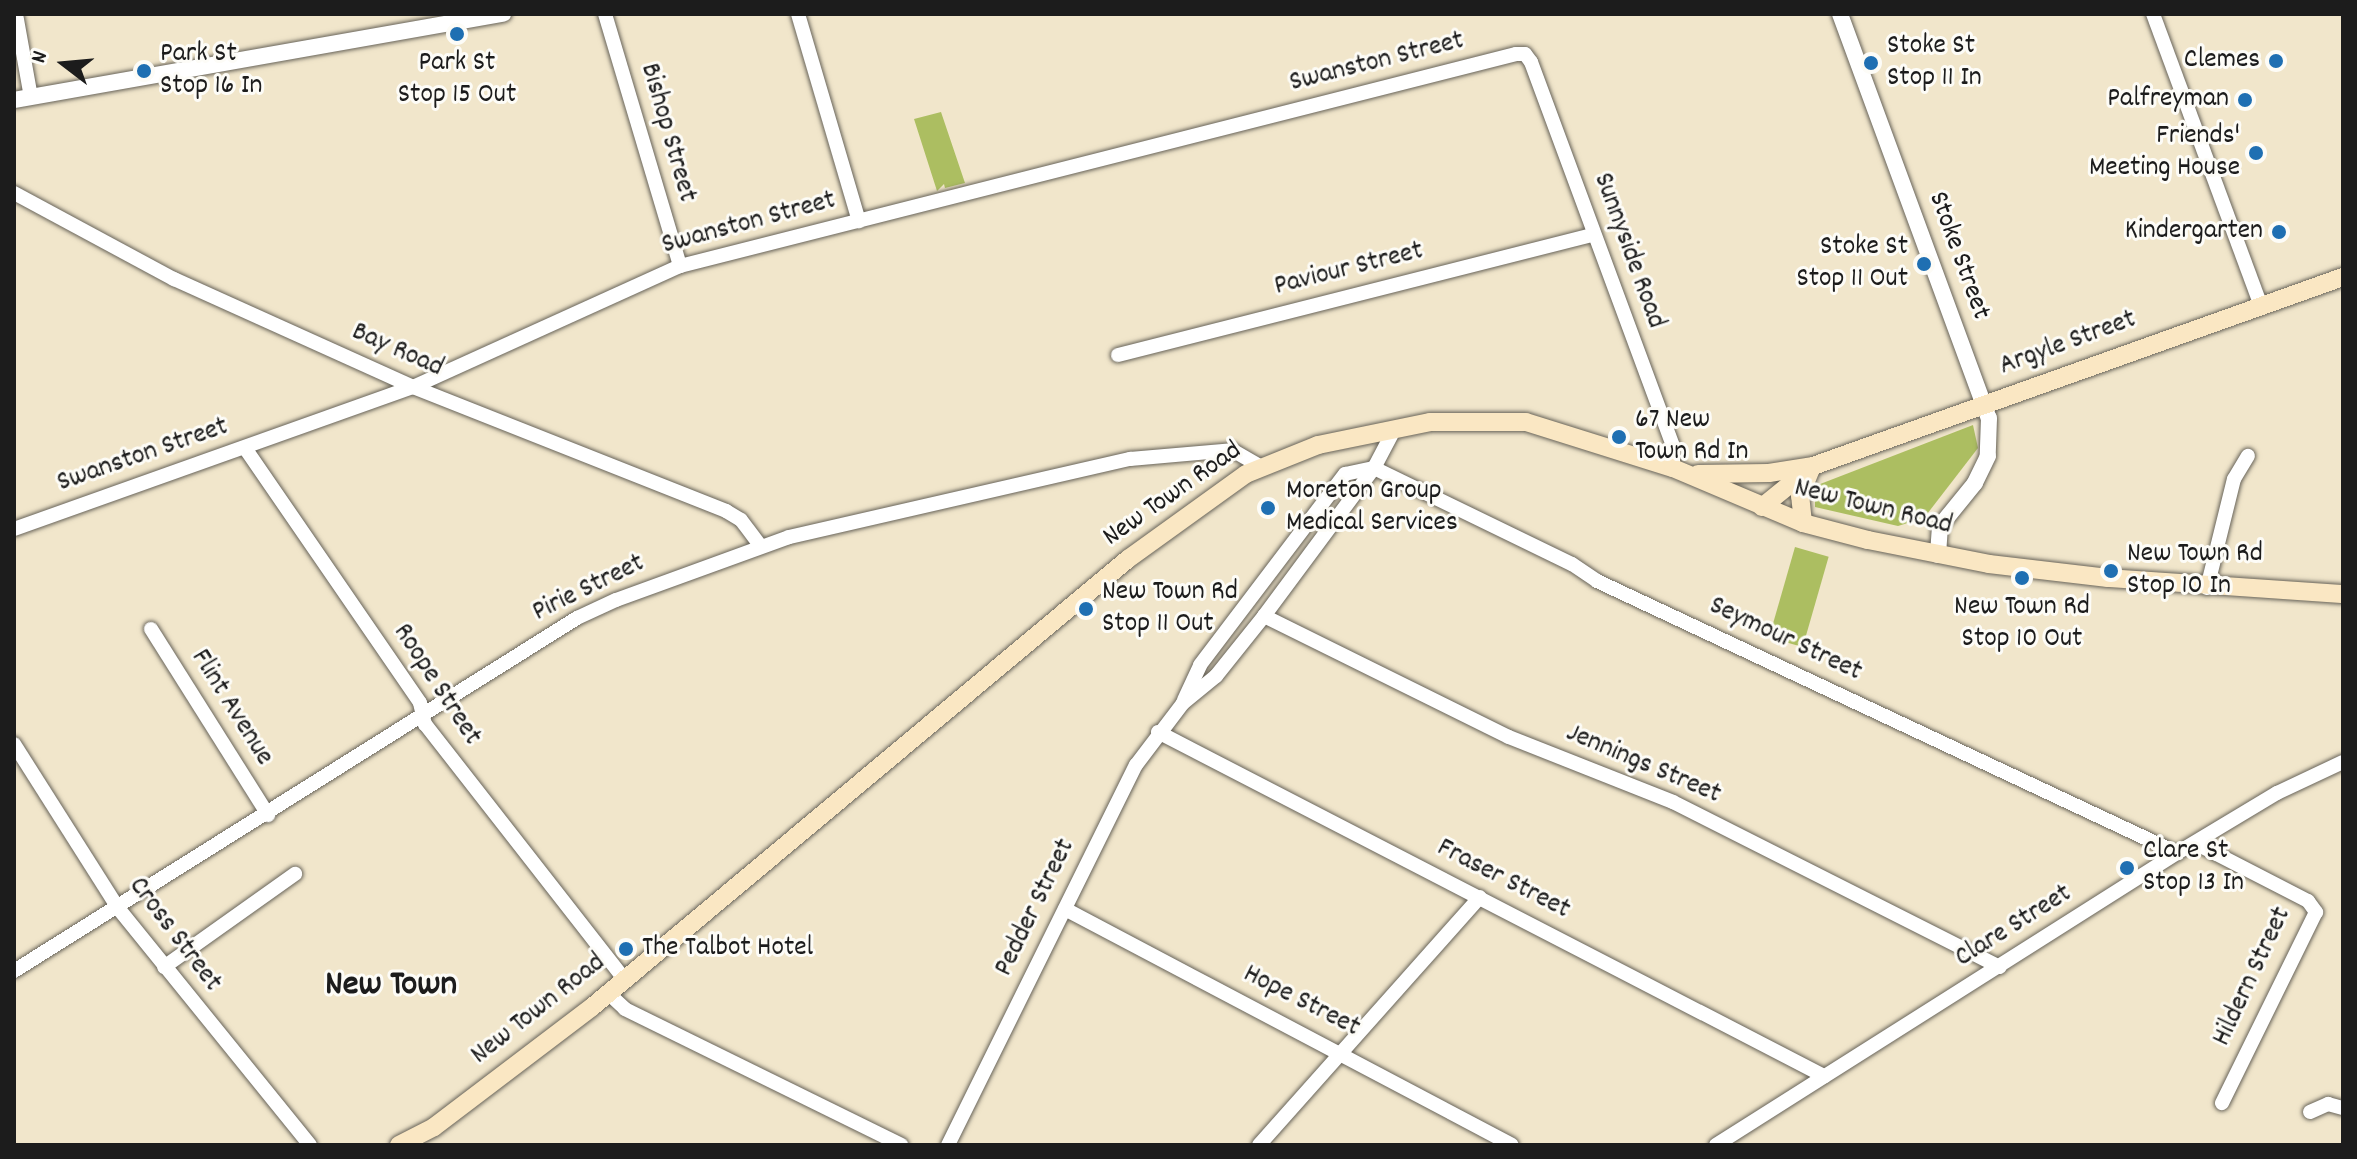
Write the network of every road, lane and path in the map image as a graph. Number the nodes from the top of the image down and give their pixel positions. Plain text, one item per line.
1 (16, 14) edge
2 (504, 14) edge
3 (605, 14) edge
4 (798, 14) edge
5 (1840, 14) edge
6 (2153, 14) edge
7 (1525, 54) joint
8 (22, 98) edge
9 (14, 193) edge
10 (859, 221) junction
11 (1593, 235) junction
12 (680, 266) junction
13 (2343, 277) edge
14 (2261, 306) junction
15 (1118, 355) dead end
16 (413, 387) junction
17 (1986, 411) junction
18 (1395, 428) junction
19 (245, 448) junction
20 (2248, 456) dead end
21 (1260, 466) junction
22 (1813, 466) junction
23 (1374, 468) junction
24 (1680, 471) junction
25 (1762, 507) junction
26 (1803, 523) junction
27 (14, 529) edge
28 (760, 545) junction
29 (1938, 555) junction
30 (2207, 588) junction
31 (2343, 594) edge
32 (1264, 616) junction
33 (151, 629) dead end
34 (1183, 703) junction
35 (421, 716) junction
36 (1158, 732) junction
37 (14, 744) edge
38 (2343, 762) edge
39 (268, 815) junction
40 (2197, 844) junction
41 (2177, 853) junction
42 (295, 874) dead end
43 (1480, 897) junction
44 (118, 908) junction
45 (1065, 909) junction
46 (164, 967) junction
47 (2000, 967) junction
48 (14, 971) edge
49 (625, 980) junction
50 (608, 993) junction
51 (1344, 1053) junction
52 (1824, 1076) junction
53 (2222, 1103) dead end
54 (2343, 1108) edge
55 (2310, 1112) dead end
56 (310, 1145) edge
57 (399, 1145) edge
58 (901, 1145) edge
59 (948, 1145) edge
60 (1259, 1145) edge
61 (1512, 1145) edge
62 (1716, 1145) edge

1 - 8 street
2 - 8 street
3 - 12 street, Bishop Street
4 - 10 street
5 - 17 street, Stoke Street
6 - 14 street
7 - 10 street, Swanston Street
7 - 11 street, Sunnyside Road
9 - 16 street, Bay Road
10 - 12 street, Swanston Street
11 - 15 street, Paviour Street
11 - 24 street, Sunnyside Road
12 - 16 street, Swanston Street
13 - 14 main road, Argyle Street
14 - 17 main road, Argyle Street
16 - 19 street, Swanston Street
16 - 28 street, Bay Road
17 - 22 main road, Argyle Street
17 - 29 street, Stoke Street
18 - 21 main road, New Town Road
18 - 23 street, Pedder Street
18 - 24 main road, New Town Road
19 - 27 street, Swanston Street
19 - 35 street, Roope Street
20 - 30 street
21 - 28 street, Pirie Street
21 - 49 main road, New Town Road
22 - 24 main road, Argyle Street
22 - 25 main road, Argyle Street
22 - 26 main road
23 - 32 street, Pedder Street
23 - 34 street, Pedder Street
23 - 41 street, Seymour Street
24 - 25 main road, New Town Road
25 - 26 main road, New Town Road
26 - 29 main road, New Town Road
28 - 35 street, Pirie Street
29 - 30 main road, New Town Road
30 - 31 main road, New Town Road
32 - 34 street, Pedder Street
32 - 47 street, Jennings Street
33 - 39 street, Flint Avenue
34 - 36 street, Pedder Street
35 - 39 street, Pirie Street
35 - 49 street, Roope Street
36 - 43 street, Fraser Street
36 - 45 street, Pedder Street
37 - 44 street, Cross Street
38 - 40 street, Clare Street
39 - 44 street, Pirie Street
40 - 41 street, Clare Street
40 - 53 street, Hildern Street
41 - 47 street, Clare Street
42 - 46 street
43 - 51 street
43 - 52 street, Fraser Street
44 - 46 street, Cross Street
44 - 48 street, Pirie Street
45 - 51 street, Hope Street
45 - 59 street, Pedder Street
46 - 56 street, Cross Street
47 - 52 street, Clare Street
49 - 50 main road, New Town Road
50 - 57 main road, New Town Road
50 - 58 street
51 - 60 street
51 - 61 street, Hope Street
52 - 62 street, Clare Street
54 - 55 street

